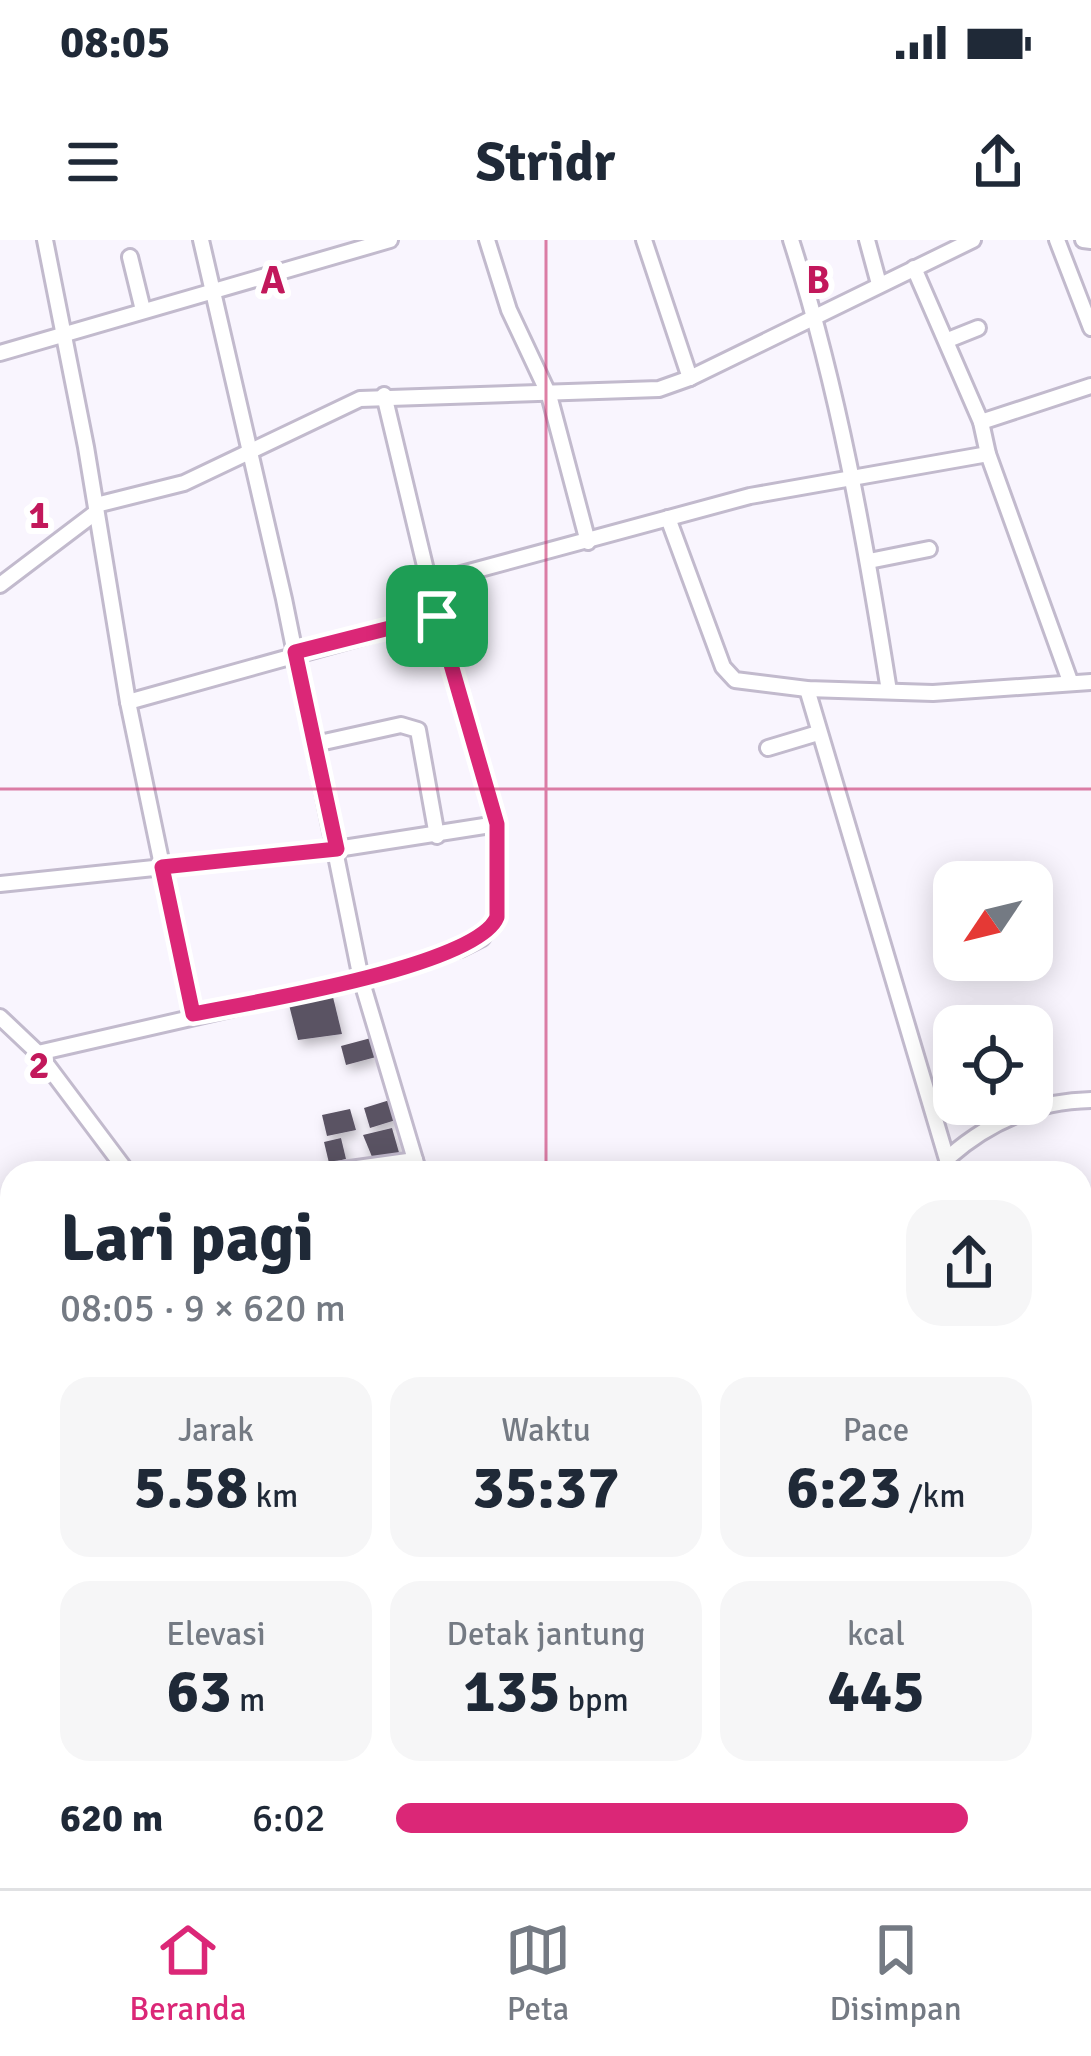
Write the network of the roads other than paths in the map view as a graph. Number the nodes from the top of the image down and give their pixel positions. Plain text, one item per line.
1 (45, 240) edge
2 (201, 240) edge
3 (387, 240) edge
4 (488, 240) edge
5 (644, 240) edge
6 (791, 240) edge
7 (866, 240) edge
8 (973, 240) edge
9 (1058, 240) edge
10 (130, 257) dead end
11 (914, 268) junction
12 (879, 284) junction
13 (214, 290) junction
14 (143, 310) junction
15 (815, 315) junction
16 (978, 328) dead end
17 (1091, 328) edge
18 (64, 336) junction
19 (947, 340) junction
20 (0, 352) edge
21 (690, 378) junction
22 (1091, 386) edge
23 (549, 394) junction
24 (384, 395) junction
25 (981, 422) junction
26 (988, 454) junction
27 (248, 455) junction
28 (851, 477) junction
29 (95, 509) junction
30 (668, 518) junction
31 (587, 542) junction
32 (929, 549) dead end
33 (869, 561) junction
34 (432, 582) junction
35 (0, 585) edge
36 (437, 616) junction
37 (295, 652) junction
38 (1070, 681) junction
39 (1091, 682) edge
40 (807, 689) junction
41 (889, 691) junction
42 (128, 702) junction
43 (818, 734) junction
44 (315, 744) junction
45 (768, 748) dead end
46 (497, 824) junction
47 (437, 836) junction
48 (337, 849) junction
49 (162, 867) junction
50 (0, 884) edge
51 (362, 979) junction
52 (193, 1014) junction
53 (0, 1017) edge
54 (38, 1053) junction
55 (1091, 1100) edge
56 (119, 1161) edge
57 (415, 1161) edge
58 (948, 1161) edge
59 (955, 1161) edge

1 - 18 street
2 - 13 street
3 - 13 street
4 - 23 street
5 - 21 street
6 - 15 street
7 - 12 street
8 - 11 street
9 - 17 street
10 - 14 street
11 - 12 street
11 - 19 street
12 - 15 street
13 - 14 street
13 - 27 street
14 - 18 street
15 - 21 street
15 - 28 street
16 - 19 street
18 - 20 street
18 - 29 street
19 - 25 street
21 - 23 street
22 - 25 street
23 - 24 street
23 - 31 street
24 - 27 street
24 - 34 street
25 - 26 street
26 - 28 street
26 - 38 street
27 - 29 street
27 - 37 street
28 - 30 street
28 - 33 street
29 - 35 street
29 - 42 street
30 - 31 street
30 - 40 street
31 - 34 street
32 - 33 street
33 - 41 street
34 - 36 street
36 - 37 street
36 - 46 street
37 - 42 street
37 - 44 street
38 - 39 street
38 - 41 street
40 - 41 street
40 - 43 street
42 - 49 street
43 - 45 street
43 - 58 street
44 - 47 street
44 - 48 street
46 - 47 street
46 - 51 street
47 - 48 street
48 - 49 street
48 - 51 street
49 - 50 street
49 - 52 street
51 - 52 street
51 - 57 street
52 - 54 street
53 - 54 street
54 - 56 street
55 - 59 street

